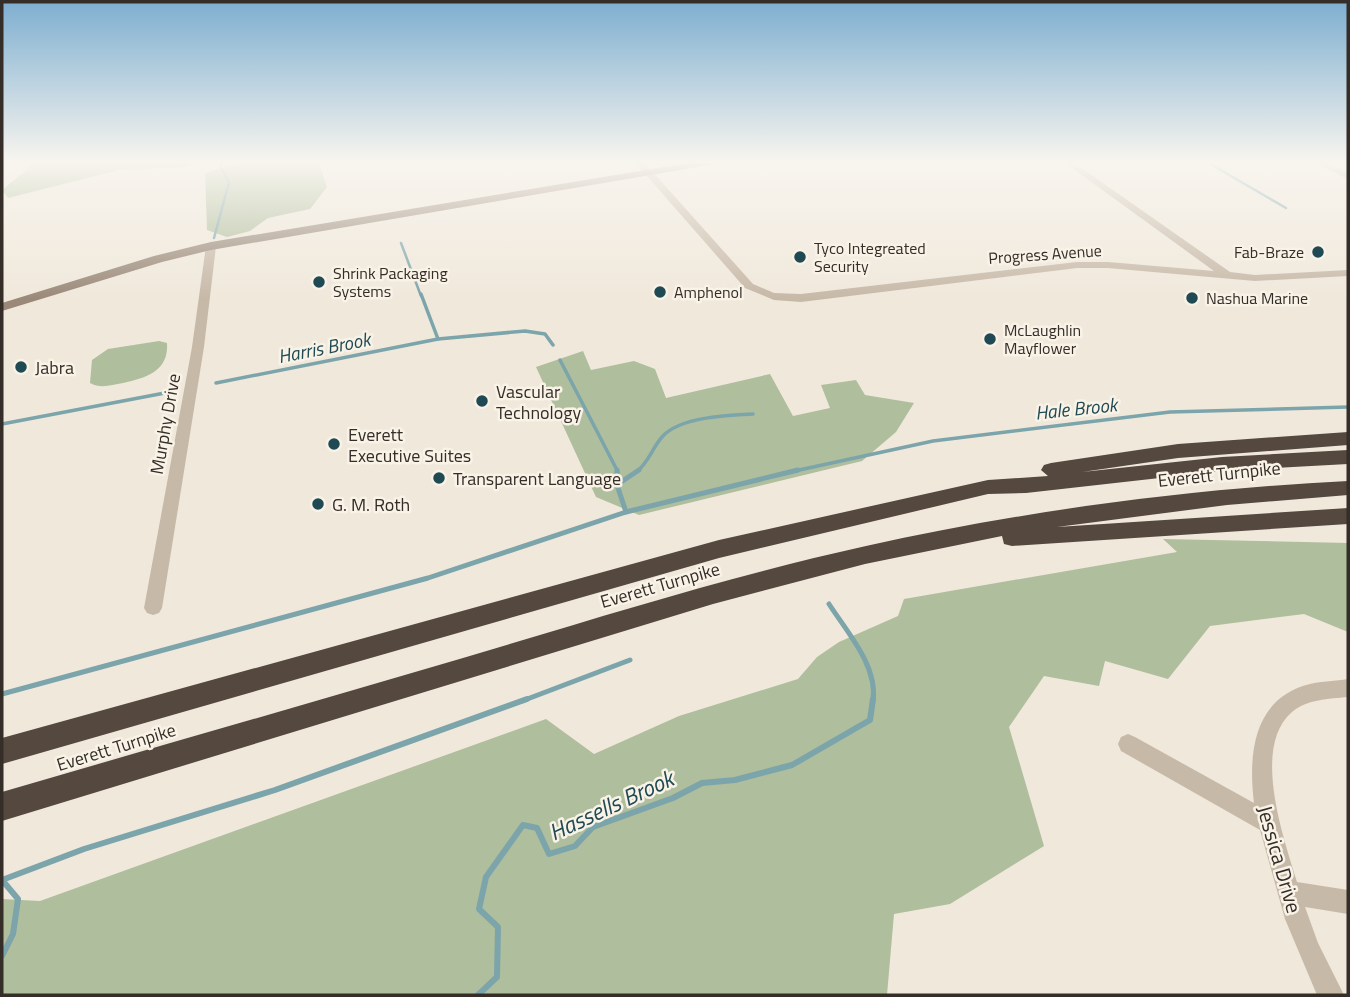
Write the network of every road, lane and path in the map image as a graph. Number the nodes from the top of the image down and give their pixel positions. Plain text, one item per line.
1 (444, 207) edge
2 (679, 207) edge
3 (1130, 207) edge
4 (211, 246) junction
5 (1348, 273) edge
6 (1228, 277) junction
7 (2, 307) edge
8 (1348, 438) edge
9 (1348, 457) edge
10 (988, 487) junction
11 (1348, 488) edge
12 (1348, 516) edge
13 (916, 544) junction
14 (153, 608) dead end
15 (1348, 688) edge
16 (1128, 744) dead end
17 (2, 751) edge
18 (2, 807) edge
19 (1267, 822) junction
20 (1288, 891) junction
21 (1348, 902) edge
22 (1331, 995) edge

1 - 4 street
2 - 6 street, Progress Avenue
3 - 6 street
4 - 7 street
4 - 14 street, Murphy Drive
5 - 6 street, Progress Avenue
8 - 10 highway
9 - 10 highway, Everett Turnpike
10 - 17 highway, Everett Turnpike
11 - 13 highway, Everett Turnpike
12 - 13 highway
13 - 18 highway, Everett Turnpike
15 - 19 street, Jessica Drive
16 - 19 street
19 - 20 street, Jessica Drive
20 - 21 street
20 - 22 street, Jessica Drive

